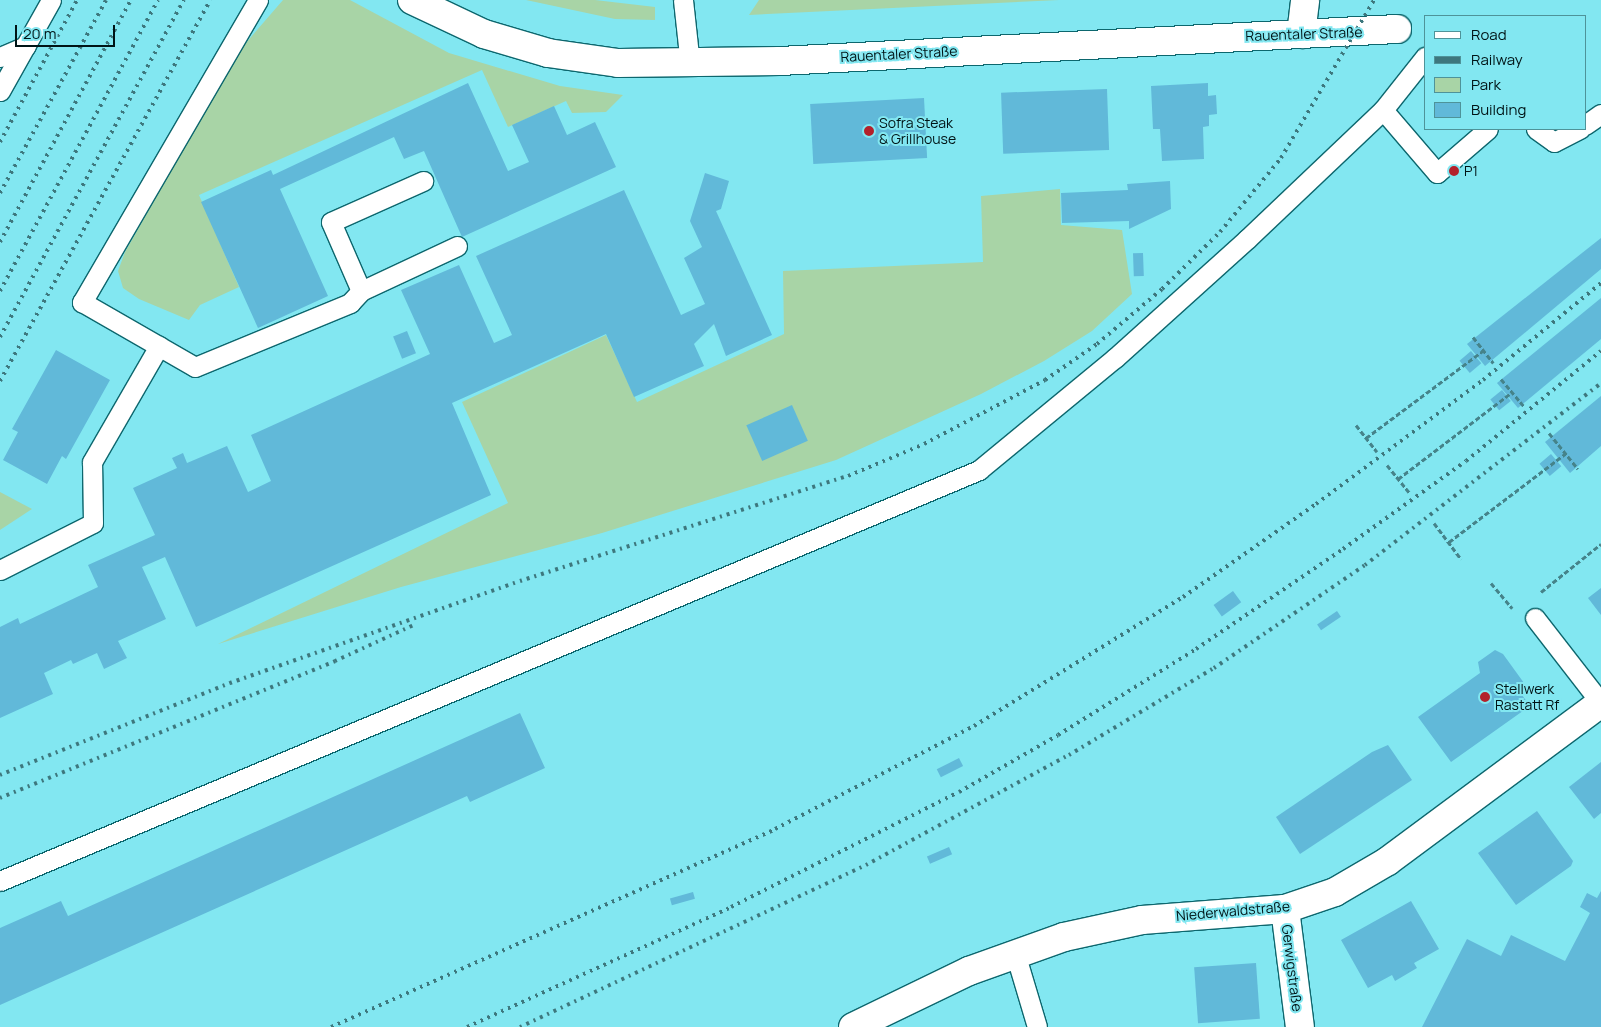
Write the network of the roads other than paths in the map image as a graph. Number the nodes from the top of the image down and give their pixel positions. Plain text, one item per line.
1 (50, 0) edge
2 (258, 0) edge
3 (412, 0) edge
4 (683, 0) edge
5 (1305, 0) edge
6 (1397, 29) dead end
7 (1301, 34) junction
8 (26, 46) junction
9 (0, 57) edge
10 (1424, 58) edge
11 (690, 64) junction
12 (0, 91) edge
13 (1383, 110) junction
14 (1601, 114) edge
15 (1586, 125) edge
16 (1487, 130) edge
17 (1537, 130) edge
18 (1578, 130) edge
19 (424, 181) dead end
20 (457, 246) dead end
21 (361, 291) junction
22 (159, 346) junction
23 (0, 570) edge
24 (1535, 618) dead end
25 (1601, 703) edge
26 (0, 881) edge
27 (1285, 909) junction
28 (1015, 953) junction
29 (868, 1024) edge
30 (1037, 1027) edge
31 (1300, 1027) edge

1 - 8 lane
2 - 22 lane
3 - 11 street, Rauentaler Straße
4 - 11 lane
5 - 7 street
6 - 7 street, Rauentaler Straße
7 - 11 street, Rauentaler Straße
8 - 9 lane
8 - 12 lane
10 - 13 lane
13 - 16 lane
13 - 26 lane
14 - 15 lane
17 - 18 lane
19 - 21 lane
20 - 21 lane
21 - 22 lane
22 - 23 lane
24 - 25 lane
25 - 27 street, Niederwaldstraße
27 - 28 street, Niederwaldstraße
27 - 31 street, Gerwigstraße
28 - 29 street, Niederwaldstraße
28 - 30 lane

